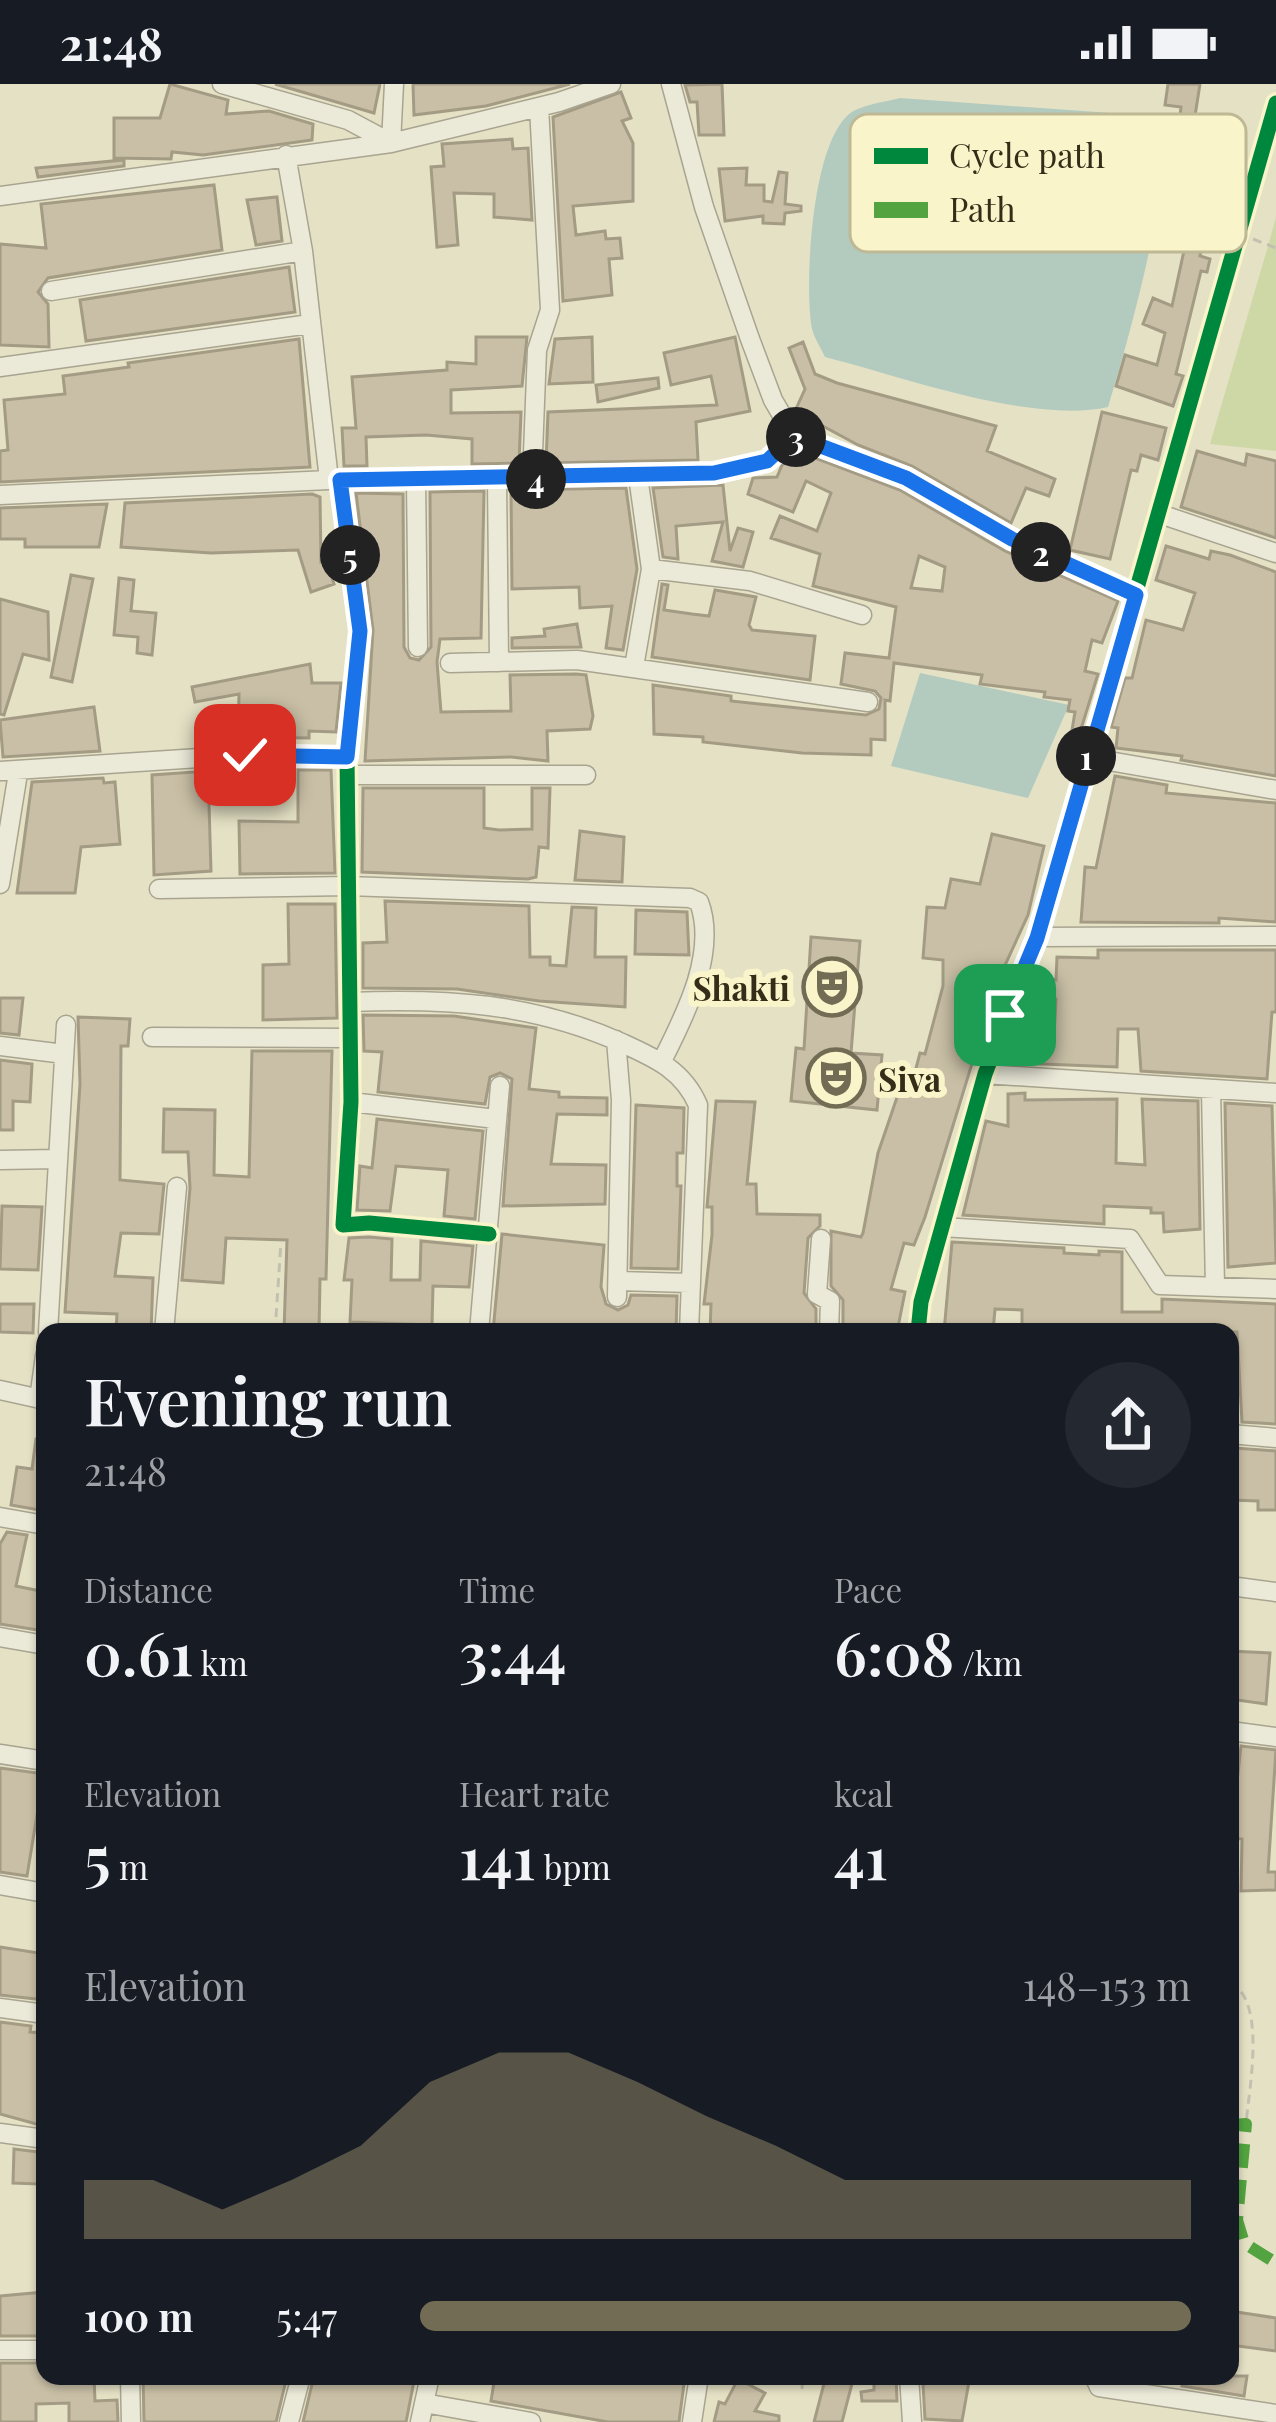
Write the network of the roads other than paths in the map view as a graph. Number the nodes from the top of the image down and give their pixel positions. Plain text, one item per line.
1 (222, 84) edge
2 (394, 84) edge
3 (610, 84) edge
4 (671, 84) edge
5 (1276, 103) edge
6 (539, 107) junction
7 (391, 143) junction
8 (286, 155) junction
9 (0, 196) edge
10 (1246, 212) edge
11 (303, 251) junction
12 (1235, 252) edge
13 (52, 291) dead end
14 (310, 324) junction
15 (0, 367) edge
16 (794, 436) junction
17 (638, 476) junction
18 (532, 479) junction
19 (335, 480) junction
20 (416, 480) junction
21 (497, 480) junction
22 (0, 495) edge
23 (1160, 514) junction
24 (1276, 553) edge
25 (651, 569) junction
26 (1136, 595) junction
27 (862, 615) dead end
28 (418, 647) dead end
29 (499, 662) junction
30 (450, 663) dead end
31 (634, 667) junction
32 (868, 703) dead end
33 (1086, 757) junction
34 (347, 766) junction
35 (9, 772) edge
36 (586, 776) dead end
37 (1276, 790) edge
38 (0, 884) edge
39 (348, 886) junction
40 (159, 889) dead end
41 (1276, 936) edge
42 (1037, 938) junction
43 (350, 1002) junction
44 (66, 1025) dead end
45 (152, 1037) dead end
46 (349, 1038) junction
47 (616, 1040) junction
48 (0, 1046) edge
49 (64, 1054) junction
50 (662, 1061) junction
51 (985, 1074) junction
52 (500, 1086) dead end
53 (1211, 1090) junction
54 (1276, 1093) edge
55 (351, 1102) junction
56 (496, 1119) junction
57 (56, 1159) junction
58 (0, 1160) edge
59 (177, 1187) dead end
60 (942, 1227) junction
61 (489, 1234) junction
62 (821, 1239) dead end
63 (690, 1283) junction
64 (1215, 1287) junction
65 (1276, 1289) edge
66 (48, 1323) edge
67 (165, 1323) edge
68 (480, 1323) edge
69 (689, 1323) edge
70 (829, 1323) edge
71 (920, 1323) edge
72 (0, 1390) edge
73 (36, 1399) edge
74 (1239, 1435) edge
75 (1276, 1438) edge
76 (0, 1517) edge
77 (36, 1524) edge
78 (1239, 1587) edge
79 (1276, 1592) edge
80 (0, 1637) edge
81 (36, 1643) edge
82 (1239, 1732) edge
83 (1276, 1737) edge
84 (0, 1754) edge
85 (36, 1760) edge
86 (0, 1885) edge
87 (36, 1891) edge
88 (0, 2008) edge
89 (36, 2013) edge
90 (0, 2133) edge
91 (36, 2138) edge
92 (0, 2350) edge
93 (36, 2350) edge
94 (130, 2385) edge
95 (299, 2385) edge
96 (698, 2385) edge
97 (910, 2385) edge
98 (1098, 2385) edge
99 (422, 2412) edge
100 (1276, 2414) edge
101 (131, 2422) edge
102 (289, 2422) edge
103 (531, 2422) edge
104 (692, 2422) edge
105 (912, 2422) edge

1 - 7 street
2 - 7 street
3 - 6 street
4 - 16 street
5 - 10 street
6 - 7 street
6 - 18 street
7 - 8 street
8 - 9 street
8 - 11 street
11 - 13 street
11 - 14 street
12 - 23 street
14 - 15 street
14 - 19 street
16 - 17 street
16 - 26 street
17 - 18 street
17 - 25 street
18 - 21 street
19 - 20 street
19 - 22 street
19 - 34 street
20 - 21 street
20 - 28 street
21 - 29 street
23 - 24 street
23 - 26 street
25 - 27 street
25 - 31 street
26 - 33 street
29 - 30 street
29 - 31 street
31 - 32 street
33 - 37 street
33 - 42 street
34 - 35 street
34 - 36 street
34 - 39 street
35 - 38 street
39 - 40 street
39 - 43 street
39 - 50 street
41 - 42 street
42 - 51 street
43 - 46 street
43 - 47 street
44 - 49 street
45 - 46 street
46 - 55 street
47 - 50 street
47 - 63 street
48 - 49 street
49 - 57 street
50 - 63 street
51 - 53 street
51 - 60 street
52 - 56 street
53 - 54 street
53 - 64 street
55 - 56 street
55 - 61 street
56 - 61 street
57 - 58 street
57 - 66 street
59 - 67 street
60 - 64 street
60 - 71 street
61 - 68 street
62 - 70 street
63 - 69 street
64 - 65 street
72 - 73 street
74 - 75 street
76 - 77 street
78 - 79 street
80 - 81 street
82 - 83 street
84 - 85 street
86 - 87 street
88 - 89 street
90 - 91 street
92 - 93 street
94 - 101 street
95 - 102 street
96 - 104 street
97 - 105 street
98 - 100 street
99 - 103 street

